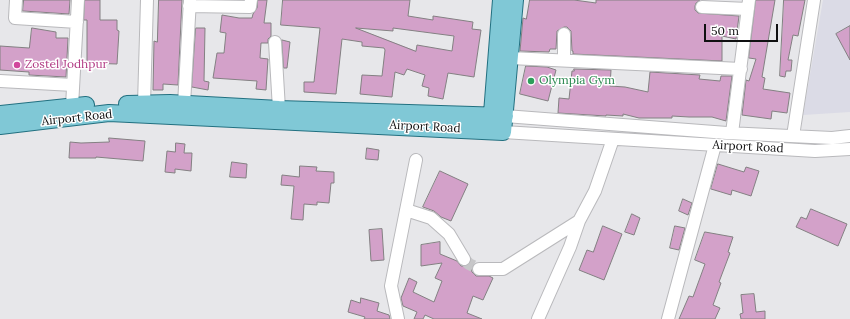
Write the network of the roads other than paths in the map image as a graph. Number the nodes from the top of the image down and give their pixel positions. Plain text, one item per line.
1 (16, 0) edge
2 (78, 0) edge
3 (148, 0) edge
4 (251, 0) edge
5 (501, 0) edge
6 (515, 0) edge
7 (814, 0) edge
8 (189, 3) edge
9 (749, 4) edge
10 (702, 7) dead end
11 (77, 22) junction
12 (564, 34) dead end
13 (275, 42) dead end
14 (510, 58) junction
15 (564, 60) junction
16 (741, 70) junction
17 (0, 81) edge
18 (74, 85) junction
19 (144, 104) junction
20 (184, 104) junction
21 (72, 106) junction
22 (279, 108) junction
23 (0, 114) edge
24 (498, 116) junction
25 (0, 126) edge
26 (497, 131) junction
27 (732, 133) junction
28 (793, 136) junction
29 (850, 136) edge
30 (613, 139) junction
31 (715, 145) junction
32 (850, 149) edge
33 (416, 160) dead end
34 (406, 210) junction
35 (579, 221) junction
36 (464, 260) tunnel mouth
37 (479, 269) tunnel mouth
38 (398, 319) edge
39 (538, 319) edge
40 (668, 319) edge

1 - 11 street
2 - 11 street
3 - 19 street
4 - 8 street
5 - 24 main road
6 - 14 main road
7 - 28 street
8 - 20 street
9 - 10 street
9 - 16 street
11 - 18 street
12 - 15 street
13 - 22 street
14 - 15 street
14 - 24 main road
15 - 16 street
16 - 27 street
17 - 18 street
18 - 21 street
19 - 20 main road, Airport Road
19 - 21 main road, Airport Road
20 - 22 main road, Airport Road
21 - 23 main road, Airport Road
22 - 24 main road, Airport Road
24 - 26 main road
24 - 27 street, Airport Road
25 - 26 main road, Airport Road
26 - 30 street, Airport Road
27 - 28 street, Airport Road
28 - 29 street, Airport Road
30 - 31 street, Airport Road
30 - 35 street
31 - 32 street, Airport Road
31 - 40 street
33 - 34 street
34 - 36 street
34 - 38 street
35 - 37 street
35 - 39 street

